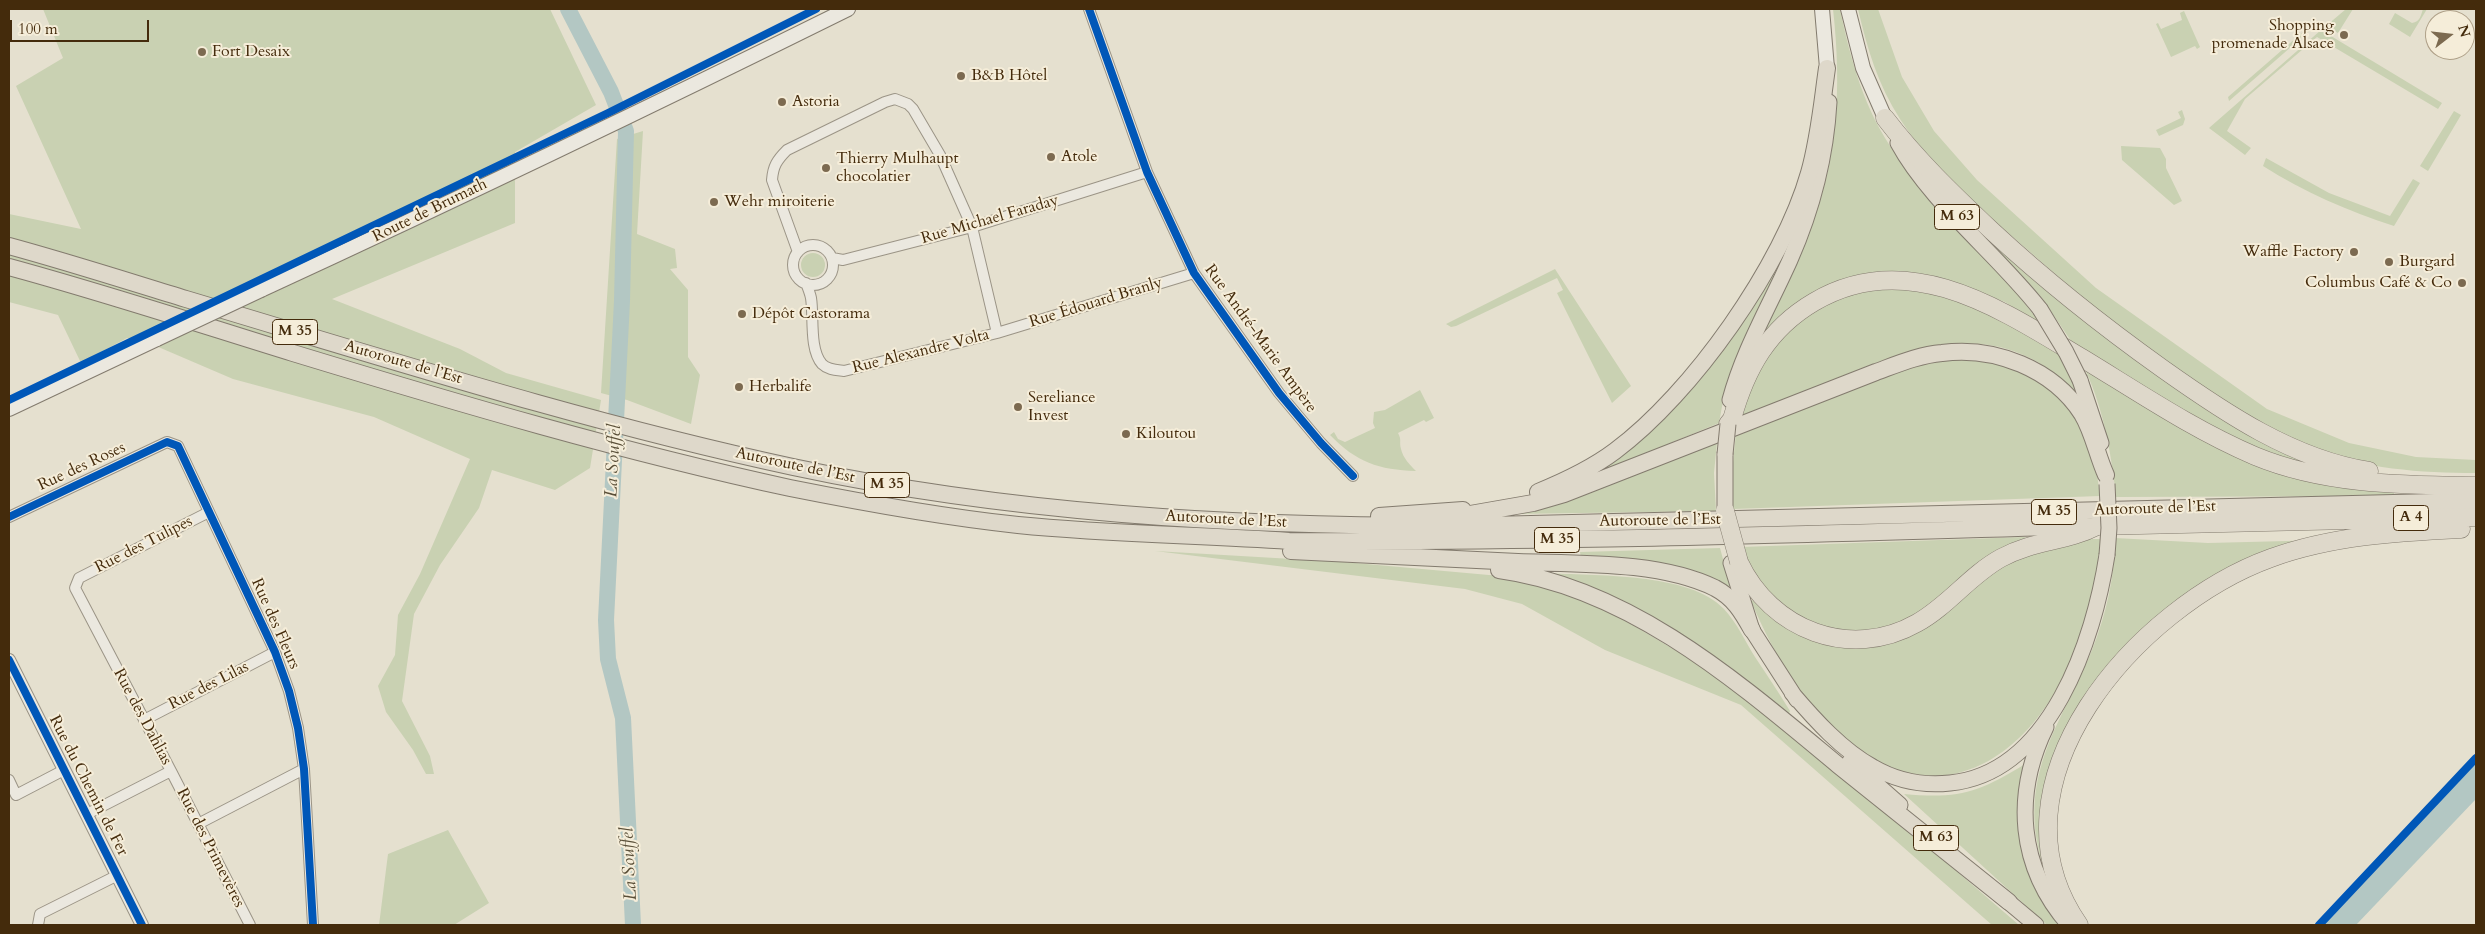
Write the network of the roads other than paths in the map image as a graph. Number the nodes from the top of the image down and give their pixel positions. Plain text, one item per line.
1 (848, 9) edge
2 (1089, 9) edge
3 (1822, 9) edge
4 (1848, 9) edge
5 (1827, 68) junction
6 (1885, 118) junction
7 (1147, 172) junction
8 (972, 227) junction
9 (794, 236) junction
10 (810, 245) junction
11 (9, 246) edge
12 (798, 252) junction
13 (832, 263) junction
14 (9, 267) edge
15 (1194, 274) junction
16 (806, 283) junction
17 (819, 283) junction
18 (811, 298) junction
19 (997, 333) junction
20 (1735, 398) junction
21 (9, 409) edge
22 (1728, 424) joint
23 (168, 442) joint
24 (1353, 476) dead end
25 (2107, 479) junction
26 (2476, 480) edge
27 (2476, 486) edge
28 (2476, 501) edge
29 (1725, 510) joint
30 (209, 512) junction
31 (1379, 516) junction
32 (9, 517) edge
33 (2476, 517) edge
34 (2346, 519) joint
35 (1229, 520) junction
36 (1017, 525) junction
37 (2097, 526) junction
38 (2476, 528) edge
39 (1407, 557) junction
40 (1735, 563) junction
41 (79, 578) joint
42 (1752, 630) junction
43 (275, 652) junction
44 (9, 660) edge
45 (1792, 693) junction
46 (2057, 703) junction
47 (144, 720) junction
48 (304, 769) junction
49 (64, 770) junction
50 (170, 772) junction
51 (9, 780) edge
52 (87, 814) junction
53 (198, 824) junction
54 (118, 875) junction
55 (2009, 902) junction
56 (38, 925) edge
57 (142, 925) edge
58 (250, 925) edge
59 (313, 925) edge
60 (2036, 925) edge
61 (2069, 925) edge
62 (2080, 925) edge

1 - 21 main road, Route de Brumath, bridge
2 - 7 street, Rue André-Marie Ampère
3 - 5 main road
4 - 6 main road, M 63
5 - 20 main road
5 - 31 highway
6 - 25 main road, M 63, bridge
6 - 26 highway
7 - 8 street, Rue Michael Faraday
7 - 15 street, Rue André-Marie Ampère
8 - 9 street, Rue Alexandre Volta
8 - 13 street, Rue Michael Faraday
8 - 19 street, Rue Alexandre Volta
9 - 10 street
9 - 12 street
10 - 12 street
10 - 13 street
11 - 35 highway, Autoroute de l’Est / M 35
12 - 16 street
13 - 17 street
14 - 36 highway, Autoroute de l’Est / M 35
15 - 19 street, Rue Édouard Branly
15 - 24 street, Rue André-Marie Ampère
16 - 17 street
16 - 18 street, Rue Alexandre Volta
17 - 18 street
18 - 19 street, Rue Alexandre Volta
20 - 22 highway
20 - 27 highway
22 - 29 main road, bridge
23 - 30 street, Rue des Fleurs
23 - 32 street, Rue des Roses
25 - 31 highway
25 - 46 main road, M 63, bridge
28 - 35 highway, Autoroute de l’Est / M 35
29 - 40 highway, bridge
30 - 41 street, Rue des Tulipes
30 - 43 street, Rue des Fleurs
31 - 35 highway
33 - 34 highway, Autoroute de l’Est / A 4
34 - 37 highway, Autoroute de l’Est / M 35
36 - 37 highway, Autoroute de l’Est / M 35
36 - 39 highway
37 - 40 highway
38 - 62 highway
39 - 42 highway
39 - 55 highway
40 - 42 main road, M 63
41 - 47 street, Rue des Dahlias
42 - 45 main road, M 63
43 - 47 street, Rue des Lilas
43 - 48 street, Rue des Fleurs
44 - 49 street, Rue du Chemin de Fer
45 - 46 main road
45 - 55 main road, M 63
46 - 61 main road, M 63
47 - 50 street, Rue des Dahlias
48 - 53 street
48 - 59 street, Rue des Fleurs
49 - 51 street
49 - 52 street, Rue du Chemin de Fer
50 - 52 street, Rue des Dahlias
50 - 53 street, Rue des Primevères
52 - 54 street, Rue du Chemin de Fer
53 - 58 street, Rue des Primevères
54 - 56 street
54 - 57 street, Rue du Chemin de Fer
55 - 60 main road, M 63

